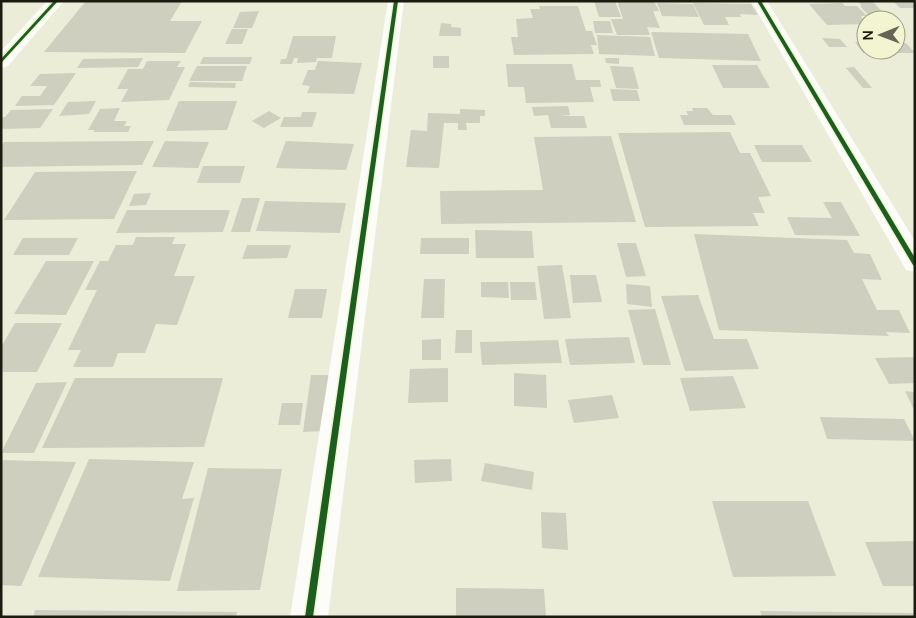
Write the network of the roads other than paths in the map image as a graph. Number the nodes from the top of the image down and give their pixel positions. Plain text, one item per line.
1 (56, 1) edge
2 (396, 1) edge
3 (759, 1) edge
4 (1, 62) edge
5 (915, 263) edge
6 (309, 617) edge

1 - 4 street
2 - 6 street
3 - 5 street

